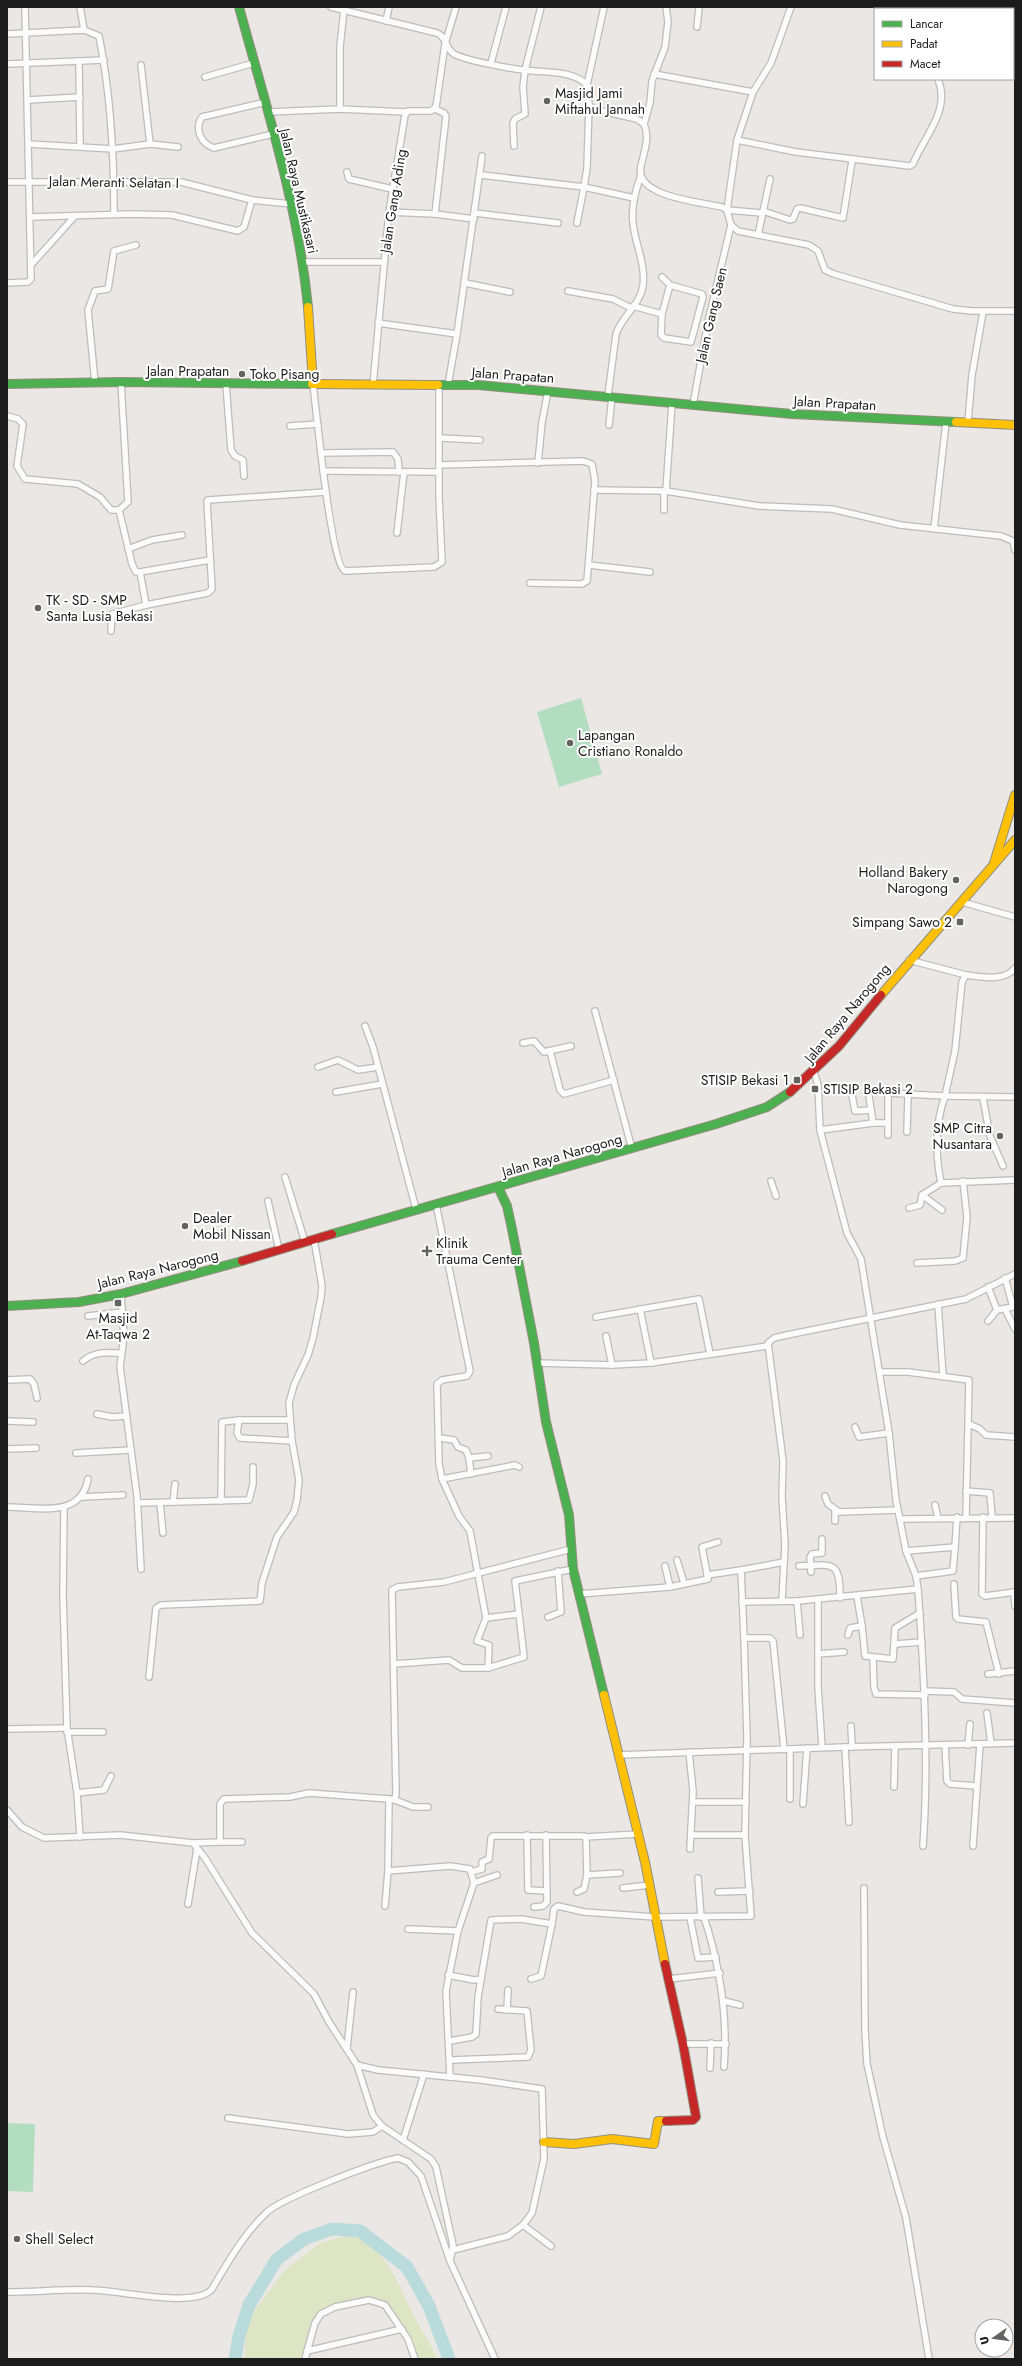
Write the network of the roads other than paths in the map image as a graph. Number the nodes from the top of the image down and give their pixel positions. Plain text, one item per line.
1 (25, 7) edge
2 (80, 7) edge
3 (239, 7) edge
4 (331, 7) edge
5 (389, 7) edge
6 (456, 7) edge
7 (506, 7) edge
8 (541, 7) edge
9 (604, 7) edge
10 (666, 7) edge
11 (699, 7) edge
12 (791, 7) edge
13 (344, 9) junction
14 (386, 21) junction
15 (697, 27) dead end
16 (84, 30) junction
17 (10, 34) edge
18 (27, 34) junction
19 (445, 44) junction
20 (104, 60) junction
21 (80, 61) junction
22 (254, 63) junction
23 (491, 63) junction
24 (7, 64) edge
25 (27, 64) junction
26 (141, 65) dead end
27 (526, 70) junction
28 (654, 74) junction
29 (205, 78) dead end
30 (938, 80) edge
31 (587, 85) junction
32 (753, 92) junction
33 (80, 97) junction
34 (28, 100) junction
35 (266, 102) junction
36 (589, 105) junction
37 (340, 109) junction
38 (435, 109) junction
39 (268, 112) junction
40 (406, 112) junction
41 (644, 124) junction
42 (273, 134) junction
43 (737, 140) junction
44 (29, 144) junction
45 (150, 144) junction
46 (80, 146) junction
47 (514, 146) dead end
48 (178, 148) dead end
49 (113, 149) junction
50 (482, 156) dead end
51 (852, 161) junction
52 (347, 172) dead end
53 (481, 175) junction
54 (640, 178) junction
55 (770, 179) dead end
56 (7, 182) edge
57 (30, 182) junction
58 (114, 182) junction
59 (584, 187) junction
60 (392, 189) junction
61 (634, 198) junction
62 (252, 200) junction
63 (291, 204) junction
64 (727, 210) junction
65 (389, 212) junction
66 (763, 212) junction
67 (475, 213) junction
68 (114, 214) junction
69 (435, 214) junction
70 (30, 217) junction
71 (74, 217) junction
72 (474, 219) junction
73 (558, 222) dead end
74 (577, 223) dead end
75 (731, 225) junction
76 (758, 235) junction
77 (136, 245) dead end
78 (302, 262) junction
79 (384, 262) junction
80 (31, 265) junction
81 (662, 277) dead end
82 (7, 283) edge
83 (465, 283) junction
84 (670, 285) junction
85 (568, 291) dead end
86 (510, 292) dead end
87 (632, 307) junction
88 (1015, 311) edge
89 (983, 312) junction
90 (662, 314) junction
91 (378, 323) junction
92 (457, 334) junction
93 (121, 382) junction
94 (95, 383) junction
95 (7, 384) edge
96 (226, 384) junction
97 (313, 384) junction
98 (373, 385) junction
99 (443, 385) junction
100 (548, 391) junction
101 (610, 397) junction
102 (672, 403) junction
103 (693, 405) junction
104 (7, 416) edge
105 (946, 422) junction
106 (968, 422) junction
107 (318, 424) junction
108 (609, 425) dead end
109 (1015, 425) edge
110 (290, 426) dead end
111 (440, 438) junction
112 (480, 440) dead end
113 (321, 453) junction
114 (538, 463) junction
115 (439, 468) junction
116 (323, 471) junction
117 (402, 472) junction
118 (244, 476) dead end
119 (594, 490) junction
120 (665, 491) junction
121 (326, 492) junction
122 (119, 510) junction
123 (664, 510) dead end
124 (934, 529) junction
125 (397, 533) dead end
126 (182, 535) dead end
127 (128, 549) junction
128 (1015, 550) edge
129 (210, 560) junction
130 (589, 565) junction
131 (140, 572) junction
132 (650, 572) dead end
133 (530, 583) dead end
134 (146, 605) junction
135 (111, 631) dead end
136 (1015, 795) edge
137 (1015, 840) edge
138 (993, 865) junction
139 (962, 902) junction
140 (1015, 918) edge
141 (908, 960) junction
142 (1015, 968) edge
143 (966, 975) junction
144 (595, 1011) dead end
145 (365, 1026) dead end
146 (523, 1043) dead end
147 (571, 1046) dead end
148 (550, 1051) junction
149 (318, 1067) dead end
150 (378, 1067) junction
151 (814, 1072) junction
152 (614, 1080) junction
153 (382, 1084) junction
154 (851, 1090) dead end
155 (336, 1092) dead end
156 (908, 1095) junction
157 (869, 1096) dead end
158 (945, 1096) junction
159 (1015, 1097) edge
160 (983, 1098) junction
161 (872, 1110) junction
162 (873, 1123) junction
163 (888, 1123) junction
164 (820, 1130) junction
165 (907, 1132) dead end
166 (888, 1135) dead end
167 (632, 1149) junction
168 (1003, 1166) dead end
169 (285, 1177) dead end
170 (1015, 1180) edge
171 (771, 1181) dead end
172 (963, 1181) junction
173 (941, 1182) junction
174 (498, 1187) junction
175 (776, 1196) dead end
176 (922, 1196) junction
177 (268, 1201) dead end
178 (436, 1204) junction
179 (909, 1208) dead end
180 (416, 1209) junction
181 (942, 1210) dead end
182 (314, 1239) junction
183 (305, 1242) junction
184 (279, 1250) junction
185 (918, 1263) dead end
186 (1015, 1274) edge
187 (1005, 1278) junction
188 (988, 1287) junction
189 (121, 1294) junction
190 (938, 1304) junction
191 (7, 1306) edge
192 (640, 1309) junction
193 (1005, 1309) junction
194 (997, 1310) junction
195 (123, 1312) junction
196 (88, 1316) dead end
197 (596, 1317) dead end
198 (872, 1317) junction
199 (988, 1321) dead end
200 (1015, 1329) edge
201 (606, 1336) dead end
202 (767, 1346) junction
203 (121, 1354) junction
204 (710, 1354) junction
205 (83, 1361) dead end
206 (537, 1363) junction
207 (651, 1363) junction
208 (612, 1365) junction
209 (880, 1372) junction
210 (943, 1376) junction
211 (7, 1380) edge
212 (37, 1398) dead end
213 (97, 1414) dead end
214 (126, 1416) junction
215 (239, 1420) junction
216 (290, 1420) junction
217 (7, 1421) edge
218 (33, 1422) dead end
219 (969, 1424) junction
220 (855, 1427) dead end
221 (889, 1433) junction
222 (1015, 1437) edge
223 (440, 1438) junction
224 (292, 1441) junction
225 (36, 1448) dead end
226 (7, 1449) edge
227 (131, 1450) junction
228 (76, 1453) dead end
229 (488, 1456) dead end
230 (469, 1458) junction
231 (253, 1467) dead end
232 (519, 1467) dead end
233 (470, 1474) junction
234 (88, 1479) dead end
235 (442, 1479) junction
236 (175, 1484) dead end
237 (966, 1491) junction
238 (122, 1495) dead end
239 (825, 1496) dead end
240 (82, 1497) junction
241 (221, 1501) junction
242 (138, 1502) junction
243 (173, 1502) junction
244 (160, 1503) junction
245 (936, 1505) dead end
246 (7, 1507) edge
247 (64, 1507) junction
248 (898, 1510) junction
249 (834, 1511) junction
250 (957, 1517) junction
251 (966, 1517) junction
252 (983, 1517) junction
253 (992, 1517) junction
254 (938, 1518) junction
255 (1015, 1518) edge
256 (900, 1519) junction
257 (835, 1521) dead end
258 (163, 1533) dead end
259 (822, 1538) dead end
260 (718, 1542) dead end
261 (955, 1547) junction
262 (571, 1550) junction
263 (906, 1551) junction
264 (677, 1560) dead end
265 (784, 1562) junction
266 (665, 1566) dead end
267 (799, 1566) dead end
268 (141, 1569) dead end
269 (573, 1569) junction
270 (811, 1569) junction
271 (741, 1570) junction
272 (558, 1571) junction
273 (476, 1572) junction
274 (707, 1575) junction
275 (916, 1576) junction
276 (684, 1584) junction
277 (954, 1584) dead end
278 (670, 1587) junction
279 (918, 1589) junction
280 (1014, 1592) edge
281 (579, 1594) junction
282 (857, 1596) junction
283 (840, 1598) junction
284 (782, 1600) junction
285 (818, 1600) junction
286 (797, 1601) junction
287 (742, 1602) junction
288 (1015, 1606) edge
289 (920, 1613) junction
290 (519, 1614) junction
291 (548, 1617) dead end
292 (486, 1618) junction
293 (862, 1626) junction
294 (800, 1635) dead end
295 (848, 1635) dead end
296 (744, 1638) junction
297 (922, 1642) junction
298 (895, 1644) junction
299 (844, 1652) dead end
300 (818, 1654) junction
301 (873, 1658) junction
302 (394, 1664) junction
303 (488, 1668) junction
304 (1015, 1671) edge
305 (988, 1674) dead end
306 (999, 1674) junction
307 (149, 1677) dead end
308 (924, 1693) junction
309 (1015, 1703) edge
310 (987, 1713) dead end
311 (970, 1724) dead end
312 (851, 1726) dead end
313 (7, 1729) edge
314 (67, 1730) junction
315 (103, 1732) dead end
316 (1015, 1743) edge
317 (980, 1744) junction
318 (991, 1744) junction
319 (925, 1745) junction
320 (945, 1745) junction
321 (968, 1745) junction
322 (852, 1746) junction
323 (895, 1746) junction
324 (845, 1747) junction
325 (807, 1748) junction
326 (822, 1748) junction
327 (784, 1749) junction
328 (790, 1749) junction
329 (747, 1750) junction
330 (689, 1752) junction
331 (618, 1755) junction
332 (111, 1776) dead end
333 (976, 1786) junction
334 (894, 1787) dead end
335 (77, 1792) junction
336 (389, 1799) junction
337 (790, 1799) dead end
338 (395, 1800) junction
339 (693, 1802) junction
340 (746, 1802) junction
341 (804, 1804) dead end
342 (428, 1807) dead end
343 (7, 1810) edge
344 (849, 1822) dead end
345 (638, 1834) junction
346 (546, 1835) junction
347 (692, 1835) junction
348 (745, 1835) junction
349 (527, 1836) junction
350 (585, 1836) junction
351 (80, 1837) junction
352 (220, 1842) junction
353 (242, 1842) dead end
354 (193, 1843) junction
355 (923, 1846) dead end
356 (973, 1846) dead end
357 (197, 1848) junction
358 (690, 1849) dead end
359 (388, 1871) junction
360 (471, 1872) junction
361 (620, 1874) dead end
362 (497, 1875) dead end
363 (587, 1875) junction
364 (698, 1878) dead end
365 (474, 1883) junction
366 (650, 1885) junction
367 (623, 1888) dead end
368 (864, 1888) dead end
369 (547, 1891) junction
370 (750, 1891) junction
371 (577, 1892) dead end
372 (718, 1892) dead end
373 (188, 1904) dead end
374 (385, 1906) dead end
375 (534, 1907) dead end
376 (655, 1917) junction
377 (690, 1917) junction
378 (703, 1917) junction
379 (552, 1924) junction
380 (408, 1929) dead end
381 (458, 1931) junction
382 (716, 1957) junction
383 (720, 1973) junction
384 (448, 1975) junction
385 (481, 1979) junction
386 (531, 1979) dead end
387 (669, 1979) junction
388 (508, 1990) dead end
389 (353, 1992) dead end
390 (724, 2002) junction
391 (740, 2005) dead end
392 (498, 2009) dead end
393 (508, 2010) junction
394 (450, 2041) junction
395 (711, 2043) junction
396 (683, 2044) junction
397 (726, 2044) junction
398 (347, 2048) junction
399 (451, 2060) junction
400 (358, 2065) junction
401 (724, 2067) dead end
402 (710, 2068) dead end
403 (424, 2074) junction
404 (450, 2077) junction
405 (228, 2118) dead end
406 (382, 2126) junction
407 (403, 2140) junction
408 (544, 2142) junction
409 (523, 2225) junction
410 (551, 2246) dead end
411 (453, 2250) junction
412 (450, 2261) junction
413 (7, 2292) edge
414 (402, 2329) junction
415 (307, 2351) junction
416 (305, 2359) edge
417 (415, 2359) edge
418 (494, 2359) edge
419 (929, 2359) edge

1 - 18 street
2 - 16 street
3 - 22 main road, Jalan Raya Mustikasari
4 - 13 street
5 - 14 street
6 - 19 street
7 - 23 street
8 - 27 street
9 - 31 street
10 - 28 street
11 - 15 street
12 - 32 street
13 - 14 street
13 - 37 street
14 - 19 street
16 - 18 street
16 - 20 street
17 - 18 street
18 - 25 street
19 - 23 street
19 - 38 street
20 - 21 street
20 - 49 street
21 - 25 street
21 - 33 street
22 - 29 street
22 - 35 main road, Jalan Raya Mustikasari
23 - 27 street
24 - 25 street
25 - 34 street
26 - 45 street
27 - 31 street
27 - 47 street
28 - 32 street
28 - 41 street
30 - 51 street
31 - 36 street
32 - 43 street
33 - 34 street
33 - 46 street
34 - 44 street
35 - 39 main road, Jalan Raya Mustikasari
35 - 42 street
36 - 41 street
36 - 59 street
37 - 39 street
37 - 40 street
38 - 40 street
38 - 69 street
39 - 42 main road, Jalan Raya Mustikasari
40 - 60 street, Jalan Gang Ading
41 - 54 street
42 - 63 main road, Jalan Raya Mustikasari
43 - 51 street
43 - 64 street
44 - 46 street
44 - 57 street
45 - 48 street
45 - 49 street
46 - 49 street
49 - 58 street
50 - 53 street
51 - 66 street
52 - 60 street
53 - 59 street
53 - 67 street
54 - 61 street
54 - 64 street
55 - 66 street
56 - 57 street, Jalan Meranti Selatan I
57 - 58 street, Jalan Meranti Selatan I
57 - 70 street
58 - 62 street, Jalan Meranti Selatan I
58 - 68 street
59 - 61 street
59 - 74 street
60 - 65 street, Jalan Gang Ading
61 - 87 street
62 - 63 street, Jalan Meranti Selatan I
62 - 68 street
63 - 78 main road, Jalan Raya Mustikasari
64 - 66 street
64 - 75 street
65 - 69 street
65 - 79 street, Jalan Gang Ading
66 - 76 street
67 - 72 street
67 - 73 street
68 - 71 street
69 - 72 street
70 - 71 street
70 - 80 street
71 - 80 street
72 - 83 street
75 - 76 street
75 - 103 street, Jalan Gang Saen
76 - 89 street
77 - 94 street
78 - 79 street
78 - 97 main road, Jalan Raya Mustikasari
79 - 91 street, Jalan Gang Ading
80 - 82 street
81 - 84 street
83 - 86 street
83 - 92 street
84 - 90 street
84 - 90 street
85 - 87 street
87 - 90 street
87 - 101 street
88 - 89 street
89 - 106 street
91 - 92 street
91 - 98 street, Jalan Gang Ading
92 - 99 street
93 - 94 main road, Jalan Prapatan
93 - 96 main road, Jalan Prapatan
93 - 122 street
94 - 95 main road, Jalan Prapatan
96 - 97 main road, Jalan Prapatan
96 - 118 street
97 - 98 main road, Jalan Prapatan
97 - 107 street
98 - 99 main road, Jalan Prapatan
99 - 100 main road, Jalan Prapatan
99 - 111 street
100 - 101 main road, Jalan Prapatan
100 - 114 street
101 - 102 main road, Jalan Prapatan
101 - 108 street
102 - 103 main road, Jalan Prapatan
102 - 120 street
103 - 105 main road, Jalan Prapatan
104 - 122 street
105 - 106 main road, Jalan Prapatan
105 - 124 street
106 - 109 main road, Jalan Prapatan
107 - 110 street
107 - 113 street
111 - 112 street
111 - 115 street
113 - 116 street
113 - 117 street
114 - 115 street
114 - 119 street
115 - 117 street
115 - 121 street
116 - 117 street
116 - 121 street
117 - 125 street
119 - 120 street
119 - 130 street
120 - 123 street
120 - 124 street
121 - 129 street
122 - 127 street
124 - 128 street
126 - 127 street
127 - 131 street
129 - 131 street
129 - 134 street
130 - 132 street
130 - 133 street
131 - 134 street
134 - 135 street
136 - 138 main road
137 - 138 main road, Jalan Raya Narogong
138 - 139 main road, Jalan Raya Narogong
139 - 140 street
139 - 141 main road, Jalan Raya Narogong
141 - 143 street
141 - 151 main road, Jalan Raya Narogong
142 - 143 street
143 - 158 street
144 - 152 street
145 - 150 street
146 - 148 street
147 - 148 street
148 - 152 street
149 - 150 street
150 - 153 street
151 - 164 street
151 - 167 main road, Jalan Raya Narogong
152 - 167 street
153 - 155 street
153 - 180 street
154 - 161 street
156 - 158 street
156 - 163 street
156 - 165 street
157 - 161 street
158 - 160 street
158 - 173 street
159 - 160 street
160 - 168 street
161 - 162 street
162 - 163 street
162 - 164 street
163 - 166 street
164 - 198 street
167 - 174 main road, Jalan Raya Narogong
169 - 183 street
170 - 172 street
171 - 175 street
172 - 173 street
172 - 185 street
173 - 176 street
174 - 178 main road, Jalan Raya Narogong
174 - 206 main road
176 - 179 street
176 - 181 street
177 - 184 street
178 - 180 main road, Jalan Raya Narogong
178 - 223 street
180 - 182 main road, Jalan Raya Narogong
182 - 183 main road, Jalan Raya Narogong
182 - 216 street
183 - 184 main road, Jalan Raya Narogong
184 - 189 main road, Jalan Raya Narogong
186 - 187 street
187 - 188 street
187 - 193 street
188 - 190 street
188 - 194 street
189 - 191 main road, Jalan Raya Narogong
189 - 195 street
190 - 198 street
190 - 210 street
192 - 197 street
192 - 204 street
192 - 207 street
193 - 194 street
193 - 200 street
194 - 199 street
195 - 196 street
195 - 203 street
198 - 202 street
198 - 209 street
201 - 208 street
202 - 204 street
202 - 265 street
203 - 205 street
203 - 214 street
204 - 207 street
206 - 208 street
206 - 262 main road
207 - 208 street
209 - 210 street
209 - 221 street
210 - 219 street
211 - 212 street
213 - 214 street
214 - 227 street
215 - 216 street
215 - 224 street
215 - 241 street
216 - 224 street
217 - 218 street
219 - 222 street
219 - 237 street
220 - 221 street
221 - 248 street
223 - 230 street
223 - 235 street
224 - 307 street
225 - 226 street
227 - 228 street
227 - 242 street
229 - 230 street
230 - 233 street
231 - 241 street
232 - 233 street
233 - 235 street
234 - 240 street
235 - 273 street
236 - 243 street
237 - 251 street
237 - 253 street
238 - 240 street
239 - 249 street
240 - 247 street
241 - 243 street
242 - 244 street
242 - 268 street
243 - 244 street
244 - 258 street
245 - 254 street
246 - 247 street
247 - 314 street
248 - 249 street
248 - 256 street
249 - 257 street
250 - 251 street
250 - 254 street
250 - 261 street
251 - 252 street
252 - 253 street
252 - 280 street
253 - 255 street
254 - 256 street
256 - 263 street
259 - 270 street
260 - 274 street
261 - 263 street
261 - 275 street
262 - 269 main road
262 - 273 street
263 - 275 street
264 - 276 street
265 - 271 street
265 - 284 street
266 - 278 street
267 - 270 street
269 - 272 street
269 - 281 main road
270 - 283 street
271 - 274 street
271 - 287 street
272 - 290 street
272 - 291 street
273 - 292 street
273 - 302 street
274 - 276 street
275 - 279 street
276 - 278 street
277 - 306 street
278 - 281 street
279 - 282 street
279 - 289 street
280 - 288 street
281 - 331 main road
282 - 283 street
282 - 293 street
283 - 285 street
284 - 286 street
284 - 287 street
285 - 286 street
285 - 300 street
286 - 294 street
287 - 296 street
289 - 297 street
289 - 298 street
290 - 292 street
290 - 303 street
292 - 303 street
293 - 295 street
293 - 301 street
296 - 327 street
296 - 329 street
297 - 298 street
297 - 308 street
298 - 301 street
299 - 300 street
300 - 326 street
301 - 308 street
302 - 303 street
302 - 338 street
304 - 306 street
305 - 306 street
308 - 309 street
308 - 319 street
310 - 318 street
311 - 321 street
312 - 322 street
313 - 314 street
314 - 315 street
314 - 335 street
316 - 318 street
317 - 318 street
317 - 321 street
317 - 333 street
319 - 320 street
319 - 323 street
319 - 355 street
320 - 321 street
320 - 333 street
322 - 323 street
322 - 324 street
323 - 334 street
324 - 326 street
324 - 344 street
325 - 326 street
325 - 328 street
325 - 341 street
327 - 328 street
327 - 329 street
328 - 337 street
329 - 330 street
329 - 340 street
330 - 331 street
330 - 339 street
331 - 345 main road
332 - 335 street
333 - 356 street
335 - 351 street
336 - 338 street
336 - 352 street
336 - 359 street
338 - 342 street
339 - 340 street
339 - 347 street
340 - 348 street
343 - 351 street
345 - 350 street
345 - 366 main road
346 - 349 street
346 - 350 street
346 - 369 street
347 - 348 street
347 - 358 street
348 - 370 street
349 - 360 street
349 - 369 street
350 - 363 street
351 - 354 street
352 - 353 street
352 - 354 street
354 - 357 street
357 - 373 street
357 - 398 street
359 - 360 street
359 - 374 street
360 - 365 street
361 - 363 street
362 - 365 street
363 - 371 street
364 - 378 street
365 - 381 street
366 - 367 street
366 - 376 main road
368 - 419 street
369 - 375 street
370 - 372 street
370 - 378 street
376 - 377 street
376 - 379 street
376 - 387 main road
377 - 378 street
377 - 382 street
378 - 382 street
379 - 385 street
379 - 386 street
380 - 381 street
381 - 384 street
382 - 383 street
383 - 387 street
383 - 390 street
384 - 385 street
384 - 394 street
385 - 394 street
387 - 396 main road
388 - 393 street
389 - 398 street
390 - 391 street
390 - 397 street
392 - 393 street
393 - 399 street
394 - 399 street
395 - 396 street
395 - 397 street
395 - 402 street
396 - 408 main road
397 - 401 street
398 - 400 street
399 - 404 street
400 - 403 street
400 - 406 street
403 - 404 street
403 - 407 street
404 - 408 street
405 - 406 street
406 - 407 street
407 - 411 street
408 - 409 street
409 - 410 street
409 - 411 street
411 - 412 street
412 - 413 street
412 - 418 street
414 - 415 street
414 - 415 street
414 - 417 street
415 - 416 street

